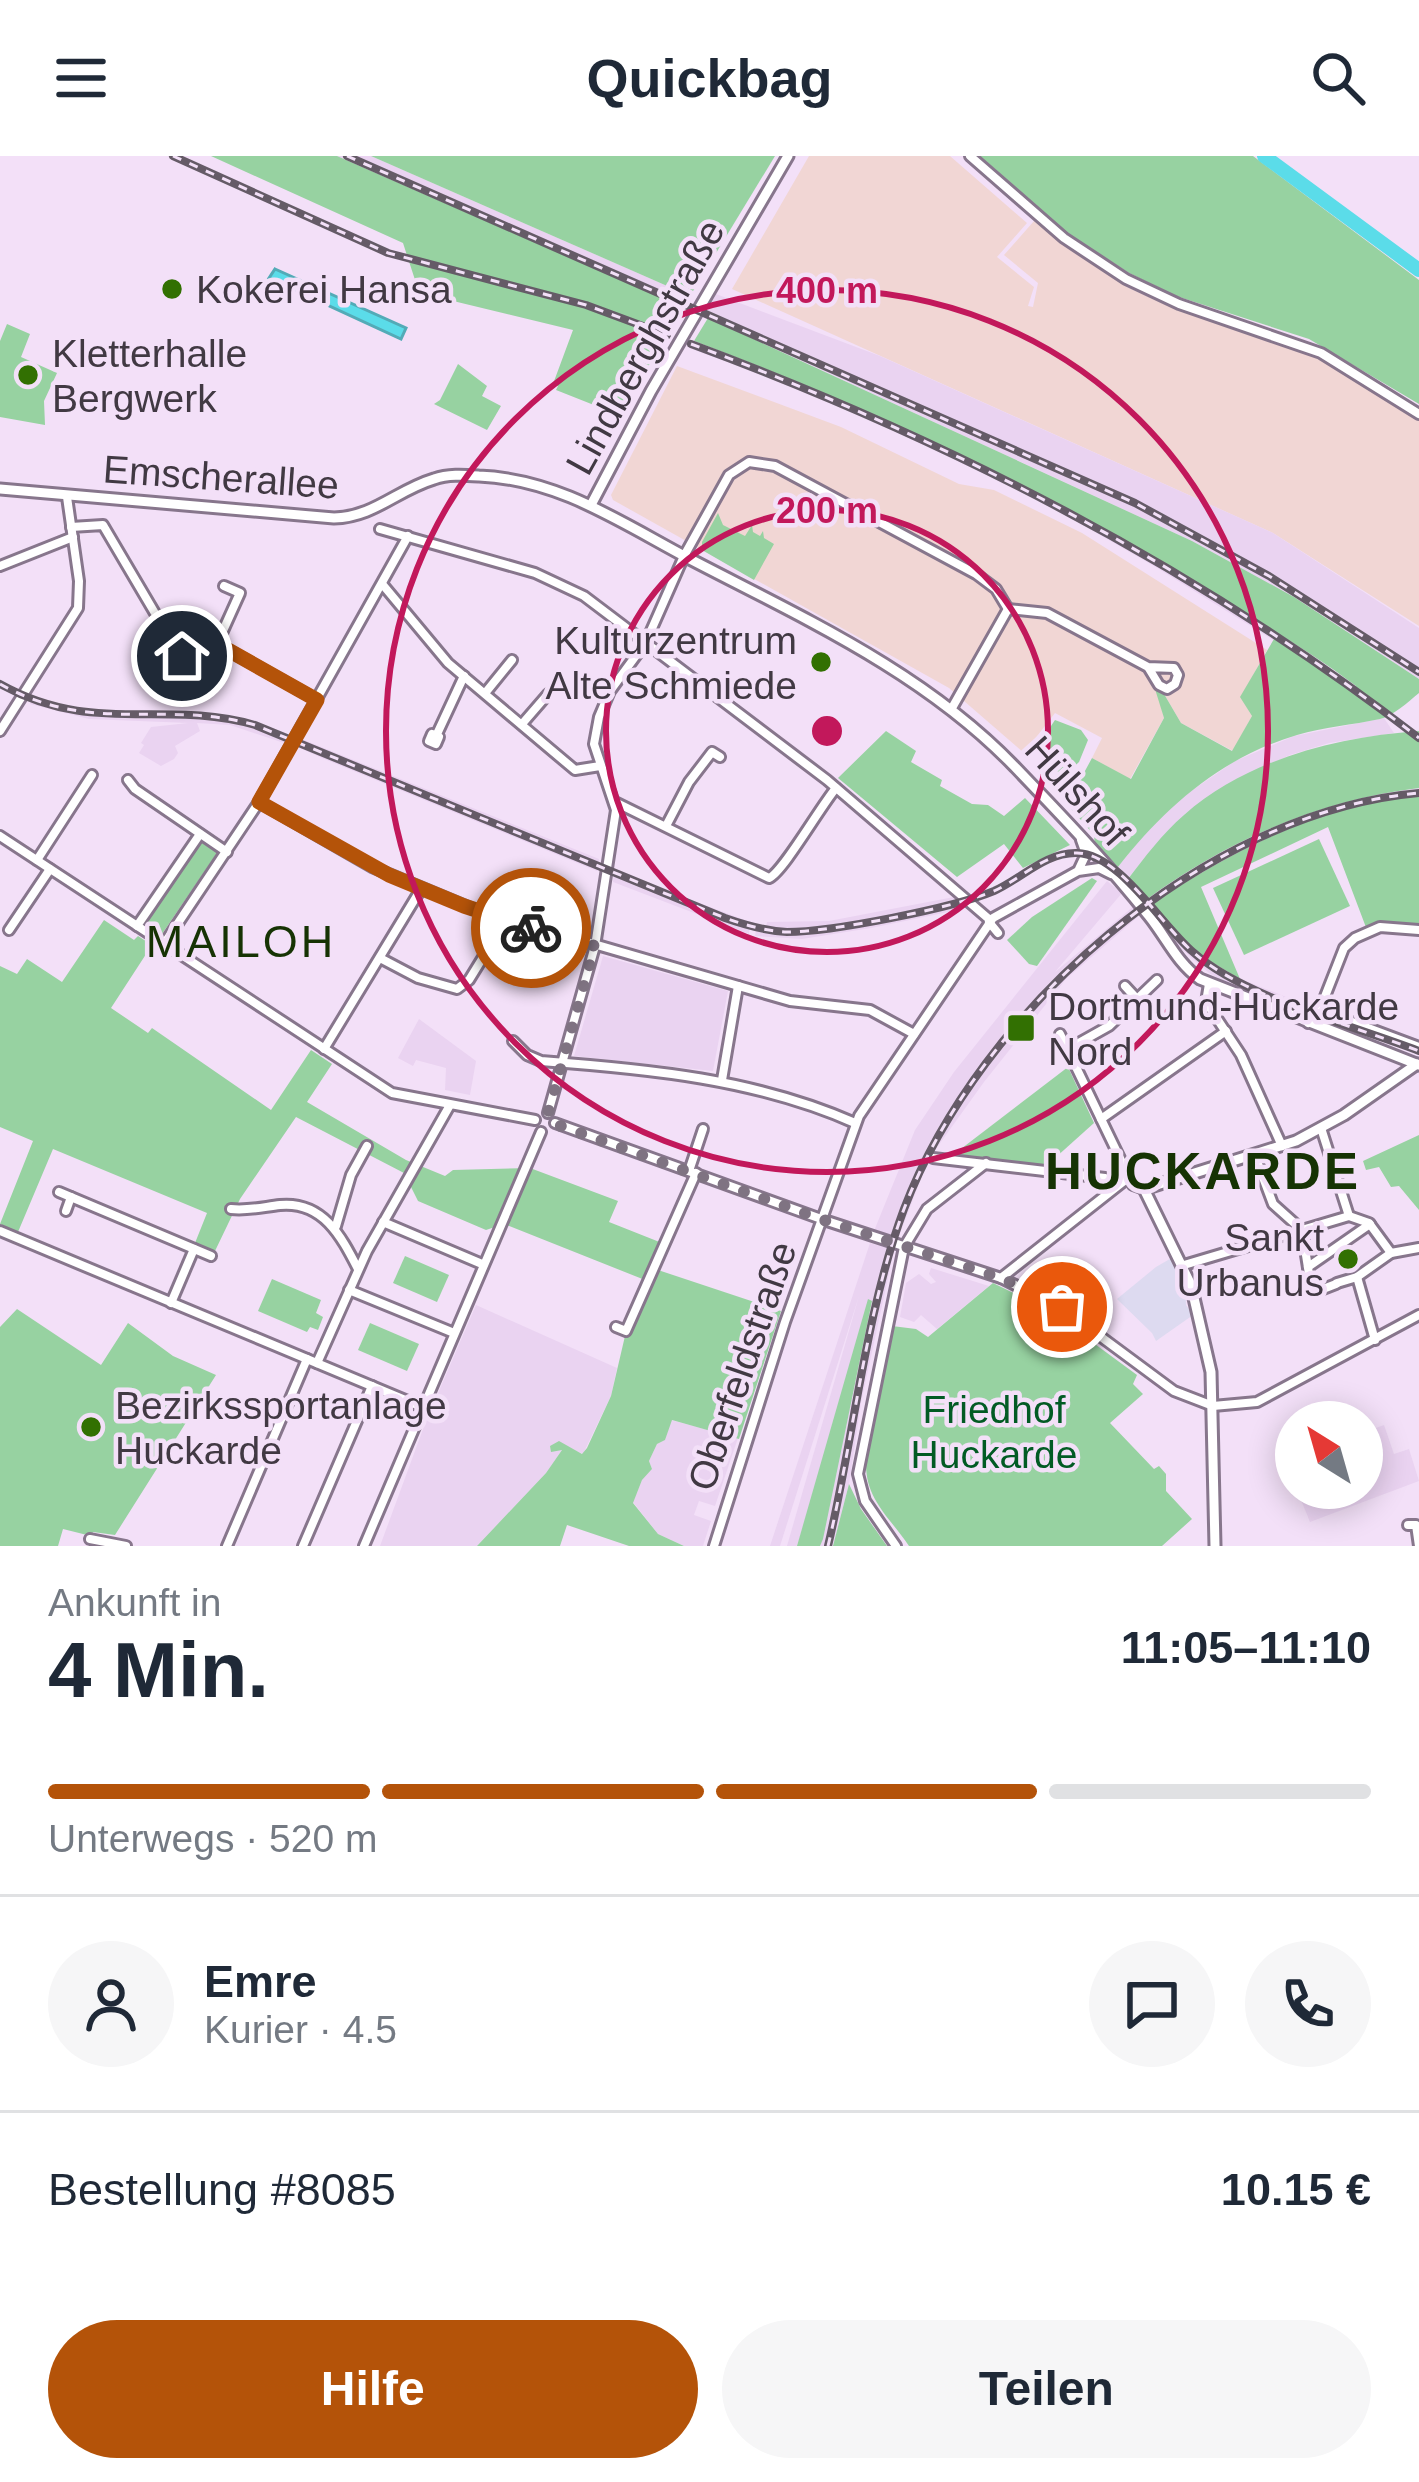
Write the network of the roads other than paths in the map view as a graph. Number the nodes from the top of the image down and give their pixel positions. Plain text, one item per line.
1 (788, 156) edge
2 (970, 156) edge
3 (1419, 413) edge
4 (0, 486) edge
5 (67, 497) junction
6 (592, 505) junction
7 (380, 529) dead end
8 (72, 532) junction
9 (408, 536) junction
10 (684, 556) junction
11 (0, 566) edge
12 (383, 585) junction
13 (224, 586) dead end
14 (1008, 609) junction
15 (646, 642) junction
16 (218, 644) junction
17 (512, 660) dead end
18 (1148, 667) dead end
19 (464, 676) junction
20 (486, 692) junction
21 (548, 694) dead end
22 (317, 700) junction
23 (952, 708) junction
24 (522, 724) junction
25 (0, 731) edge
26 (436, 734) dead end
27 (720, 757) dead end
28 (600, 766) junction
29 (92, 775) dead end
30 (128, 780) dead end
31 (836, 788) junction
32 (259, 802) junction
33 (615, 802) junction
34 (666, 826) junction
35 (200, 834) junction
36 (0, 836) edge
37 (1081, 840) junction
38 (227, 851) junction
39 (37, 860) junction
40 (50, 869) junction
41 (1078, 871) junction
42 (1112, 874) junction
43 (421, 889) junction
44 (506, 920) junction
45 (990, 921) junction
46 (137, 926) junction
47 (9, 930) dead end
48 (1419, 930) edge
49 (998, 933) dead end
50 (164, 944) junction
51 (595, 946) junction
52 (380, 958) junction
53 (1157, 980) dead end
54 (1209, 984) junction
55 (738, 986) junction
56 (1125, 986) dead end
57 (1137, 999) junction
58 (1322, 1002) junction
59 (1308, 1023) junction
60 (1226, 1031) junction
61 (914, 1034) junction
62 (1060, 1034) dead end
63 (513, 1041) dead end
64 (1419, 1047) edge
65 (324, 1049) junction
66 (1067, 1049) junction
67 (564, 1063) junction
68 (1418, 1064) edge
69 (722, 1080) junction
70 (450, 1105) junction
71 (548, 1113) junction
72 (1102, 1119) junction
73 (535, 1120) junction
74 (855, 1123) junction
75 (555, 1124) junction
76 (1322, 1128) junction
77 (704, 1130) dead end
78 (541, 1132) junction
79 (368, 1146) dead end
80 (1282, 1146) junction
81 (1255, 1156) junction
82 (933, 1158) dead end
83 (986, 1163) junction
84 (693, 1172) junction
85 (1129, 1177) junction
86 (1115, 1186) junction
87 (1144, 1190) junction
88 (58, 1192) dead end
89 (71, 1198) junction
90 (231, 1209) dead end
91 (66, 1211) dead end
92 (1349, 1216) junction
93 (824, 1220) junction
94 (383, 1222) junction
95 (1370, 1224) junction
96 (336, 1226) junction
97 (1301, 1230) junction
98 (0, 1232) edge
99 (904, 1247) junction
100 (1419, 1247) edge
101 (194, 1249) junction
102 (1391, 1252) junction
103 (212, 1256) dead end
104 (482, 1264) junction
105 (1184, 1265) junction
106 (1308, 1267) junction
107 (358, 1270) junction
108 (1357, 1277) junction
109 (1001, 1278) junction
110 (349, 1290) junction
111 (171, 1303) junction
112 (1419, 1316) edge
113 (616, 1327) dead end
114 (454, 1333) junction
115 (1376, 1340) junction
116 (307, 1359) junction
117 (317, 1364) junction
118 (371, 1386) junction
119 (1213, 1406) junction
120 (422, 1407) junction
121 (1408, 1525) dead end
122 (90, 1539) dead end
123 (126, 1546) edge
124 (226, 1546) edge
125 (302, 1546) edge
126 (364, 1546) edge
127 (714, 1546) edge
128 (896, 1546) edge
129 (1215, 1546) edge
130 (1419, 1546) edge

1 - 6 main road, Lindberghstraße
2 - 3 street
4 - 5 main road, Emscherallee
5 - 6 main road, Emscherallee
5 - 8 street
6 - 10 main road, Emscherallee
7 - 9 street
8 - 11 street
8 - 16 street
8 - 25 street
9 - 12 street
9 - 15 street
10 - 14 street
10 - 15 street
10 - 23 main road, Hülshof
12 - 19 street
12 - 22 street
13 - 16 street
14 - 18 street
14 - 23 street
15 - 28 street
15 - 31 street
16 - 22 street
17 - 20 street
19 - 20 street
19 - 26 street
20 - 24 street
21 - 24 street
22 - 32 street
23 - 37 main road, Hülshof
24 - 28 street
27 - 34 street
28 - 33 street
29 - 39 street
30 - 35 street
31 - 34 street
31 - 45 street
32 - 38 street
32 - 43 street
33 - 34 street
33 - 51 street
35 - 38 street
35 - 46 street
36 - 39 street
37 - 41 street
37 - 42 main road, Hülshof
38 - 50 street
39 - 40 street
40 - 46 street
40 - 47 street
41 - 42 street
41 - 45 street, Oberfeldstraße
42 - 54 main road, Hülshof
43 - 44 street
43 - 52 street
44 - 51 street
44 - 52 street
45 - 49 street
45 - 61 street, Oberfeldstraße
46 - 50 street
48 - 58 street
50 - 65 street
51 - 55 street
51 - 67 street
52 - 65 street
53 - 57 street
54 - 59 main road, Hülshof
54 - 60 street
55 - 61 street
55 - 69 street
56 - 57 street
57 - 66 street
58 - 59 street
58 - 64 street
59 - 68 main road, Hülshof
60 - 72 street
60 - 80 street
61 - 74 street, Oberfeldstraße
62 - 66 street
63 - 67 street
65 - 70 street
66 - 72 street
67 - 69 street
67 - 71 street
68 - 76 main road
69 - 74 street
70 - 73 street
70 - 94 street
71 - 73 street
71 - 75 street
72 - 85 street
73 - 78 street
74 - 93 street, Oberfeldstraße
75 - 78 street
75 - 84 street
76 - 80 main road
76 - 92 street
77 - 84 street
78 - 104 street
79 - 96 street
80 - 81 main road
81 - 87 main road
81 - 97 street
82 - 83 street
83 - 86 street
83 - 99 street
84 - 93 street
84 - 113 street
85 - 86 street
85 - 87 street
86 - 109 street
87 - 105 main road
88 - 89 street
89 - 91 street
89 - 101 street
90 - 96 street
92 - 95 street
92 - 97 street
93 - 99 street
93 - 127 street, Oberfeldstraße
94 - 104 street
94 - 107 street
95 - 102 street
95 - 106 street
96 - 107 street
97 - 105 street
97 - 106 street
98 - 111 street
99 - 109 street
99 - 128 street
100 - 102 street
101 - 103 street
101 - 111 street
102 - 108 street
104 - 114 street
105 - 119 main road
106 - 108 street
107 - 110 street
108 - 115 street
109 - 119 street
110 - 114 street
110 - 117 street
111 - 116 street
112 - 115 street
114 - 120 street
115 - 119 street
116 - 117 street
116 - 124 street
117 - 118 street
118 - 120 street
118 - 125 street
119 - 129 main road
120 - 126 street
121 - 130 street
122 - 123 street

